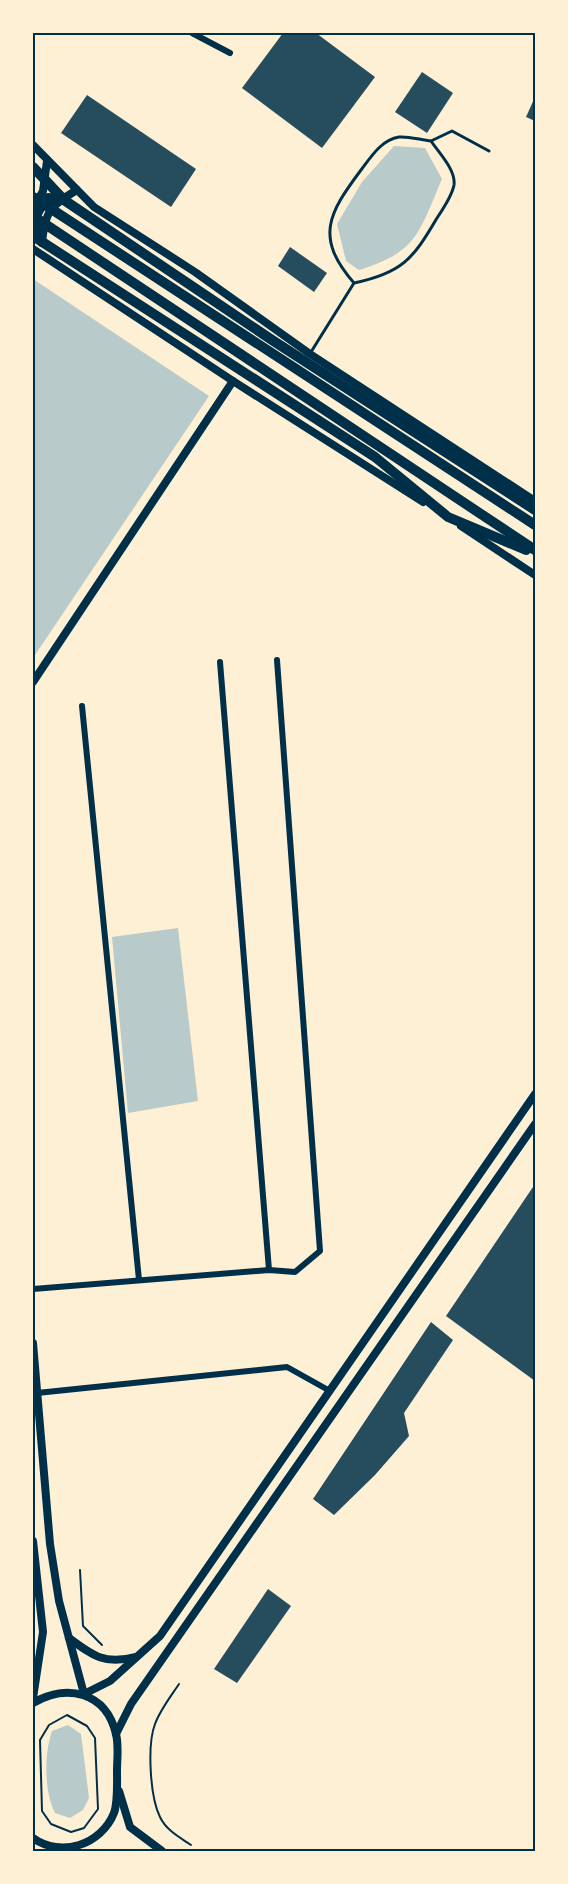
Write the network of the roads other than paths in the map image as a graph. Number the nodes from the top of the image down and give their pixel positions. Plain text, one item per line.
1 (192, 33) edge
2 (230, 53) dead end
3 (431, 141) junction
4 (33, 145) edge
5 (489, 150) dead end
6 (47, 161) junction
7 (33, 168) edge
8 (77, 190) junction
9 (33, 197) edge
10 (64, 200) junction
11 (33, 209) edge
12 (33, 216) edge
13 (35, 236) edge
14 (37, 251) edge
15 (354, 283) junction
16 (310, 354) junction
17 (233, 381) junction
18 (535, 501) edge
19 (535, 510) edge
20 (448, 517) junction
21 (535, 525) edge
22 (535, 552) edge
23 (535, 575) edge
24 (277, 660) dead end
25 (220, 662) dead end
26 (33, 682) edge
27 (82, 706) dead end
28 (535, 1094) edge
29 (535, 1124) edge
30 (269, 1270) junction
31 (140, 1280) junction
32 (33, 1289) edge
33 (33, 1343) edge
34 (330, 1391) junction
35 (37, 1393) junction
36 (33, 1541) edge
37 (69, 1638) junction
38 (139, 1656) junction
39 (84, 1694) junction
40 (33, 1698) edge
41 (33, 1703) edge
42 (116, 1734) junction
43 (117, 1779) junction
44 (33, 1838) edge
45 (67, 1849) edge
46 (82, 1851) edge
47 (162, 1851) edge

1 - 2 street
3 - 5 lane
3 - 15 lane
3 - 15 lane
4 - 6 main road
6 - 8 main road
6 - 11 main road
7 - 10 highway
8 - 14 main road
8 - 16 main road
9 - 21 highway
10 - 13 highway
10 - 19 highway
12 - 22 highway
13 - 20 highway
14 - 17 main road
15 - 16 lane
16 - 18 main road
17 - 20 main road
17 - 26 main road
20 - 22 highway
20 - 23 main road
24 - 30 street
25 - 30 street
27 - 31 street
28 - 34 main road
29 - 42 main road
30 - 31 street
31 - 32 street
33 - 35 main road
34 - 35 street
34 - 38 main road
35 - 37 main road
36 - 40 main road
37 - 38 main road
37 - 39 main road
38 - 39 main road
39 - 41 main road
39 - 42 main road
42 - 43 main road
43 - 45 main road
43 - 47 main road
44 - 45 main road
45 - 46 main road

